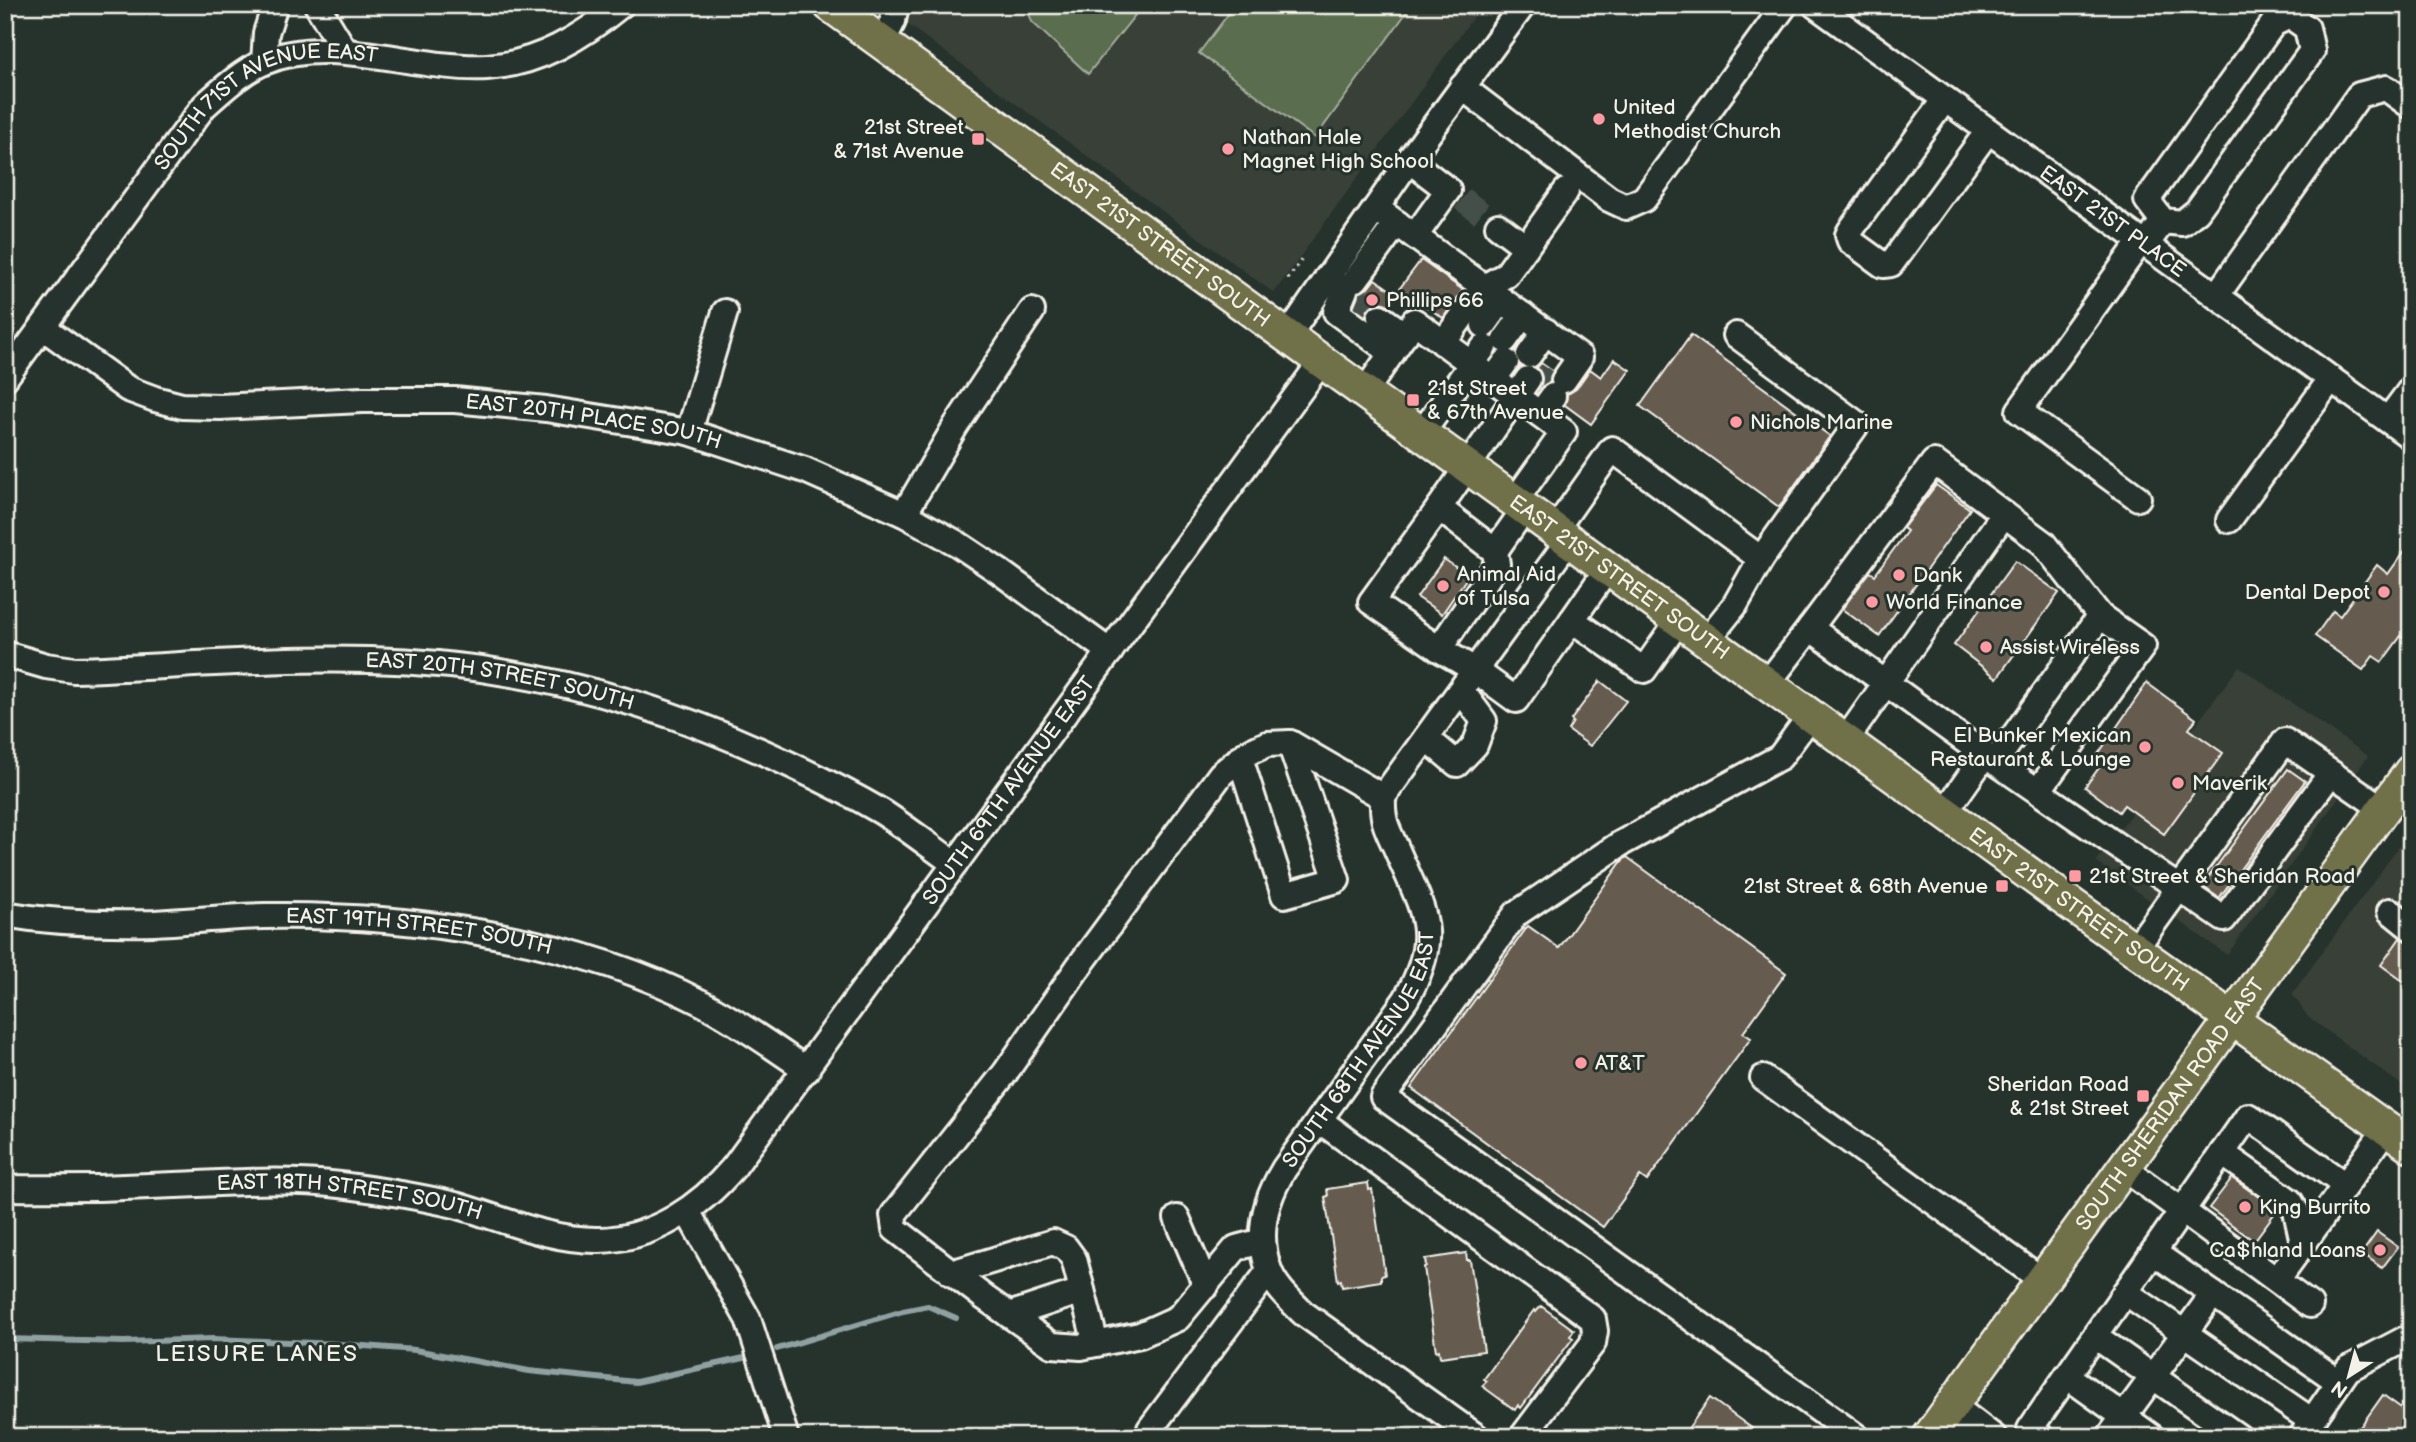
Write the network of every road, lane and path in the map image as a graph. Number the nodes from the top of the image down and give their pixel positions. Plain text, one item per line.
1 (275, 5) edge
2 (317, 5) edge
3 (621, 5) edge
4 (830, 5) edge
5 (895, 5) edge
6 (1523, 5) edge
7 (1785, 5) edge
8 (1815, 5) edge
9 (2287, 11) edge
10 (882, 43) junction
11 (345, 51) junction
12 (264, 62) junction
13 (1462, 87) junction
14 (1945, 99) junction
15 (2411, 106) edge
16 (1988, 131) junction
17 (1409, 160) junction
18 (1566, 191) dead end
19 (1376, 208) junction
20 (2163, 221) junction
21 (1498, 226) tunnel mouth
22 (1406, 230) junction
23 (2143, 243) junction
24 (1526, 247) junction
25 (1302, 260) dead end
26 (1288, 279) dead end
27 (1349, 285) junction
28 (2216, 296) junction
29 (1385, 310) tunnel mouth
30 (1032, 311) dead end
31 (725, 312) dead end
32 (1528, 319) junction
33 (44, 328) junction
34 (1736, 335) dead end
35 (1403, 336) junction
36 (1287, 337) junction
37 (1321, 362) junction
38 (1509, 367) junction
39 (5, 378) edge
40 (2331, 379) junction
41 (2411, 389) edge
42 (1364, 393) junction
43 (2388, 420) junction
44 (689, 432) junction
45 (1421, 434) junction
46 (2411, 437) edge
47 (1466, 466) junction
48 (2138, 498) dead end
49 (1520, 505) junction
50 (1439, 508) junction
51 (904, 514) junction
52 (2004, 514) junction
53 (2229, 520) dead end
54 (1562, 535) junction
55 (1495, 551) junction
56 (1761, 559) junction
57 (1608, 569) junction
58 (2100, 616) junction
59 (1572, 620) junction
60 (1679, 620) junction
61 (1810, 628) junction
62 (1707, 640) junction
63 (1439, 649) junction
64 (1110, 652) junction
65 (5, 654) edge
66 (1468, 680) junction
67 (1886, 683) junction
68 (1767, 684) junction
69 (1811, 715) junction
70 (1426, 738) junction
71 (1846, 740) junction
72 (1290, 743) junction
73 (1240, 758) junction
74 (1990, 759) junction
75 (2411, 771) edge
76 (2331, 773) junction
77 (2038, 791) junction
78 (1383, 797) junction
79 (2383, 809) junction
80 (1945, 812) junction
81 (956, 864) junction
82 (2178, 888) junction
83 (2390, 911) dead end
84 (5, 914) edge
85 (2411, 928) edge
86 (2135, 949) junction
87 (2232, 1018) junction
88 (807, 1070) junction
89 (1763, 1078) dead end
90 (1319, 1120) junction
91 (2398, 1138) edge
92 (2222, 1153) junction
93 (2124, 1168) junction
94 (2345, 1185) junction
95 (5, 1188) edge
96 (687, 1211) junction
97 (2181, 1212) junction
98 (1177, 1217) dead end
99 (1262, 1241) junction
100 (2303, 1243) junction
101 (2153, 1252) junction
102 (1269, 1271) junction
103 (951, 1273) junction
104 (2042, 1280) junction
105 (2277, 1280) junction
106 (1206, 1286) junction
107 (1082, 1291) junction
108 (2125, 1292) junction
109 (2213, 1294) junction
110 (2310, 1305) dead end
111 (1009, 1315) junction
112 (2185, 1333) junction
113 (2095, 1335) junction
114 (2411, 1336) edge
115 (1096, 1344) junction
116 (2067, 1376) junction
117 (2153, 1376) junction
118 (2339, 1382) junction
119 (2124, 1416) junction
120 (1945, 1425) edge
121 (2306, 1429) edge
122 (786, 1437) edge
123 (1148, 1437) edge
124 (1477, 1437) edge
125 (1522, 1437) edge
126 (1857, 1437) edge
127 (1994, 1437) edge
128 (2040, 1437) edge
129 (2109, 1437) edge
130 (2152, 1437) edge
131 (2239, 1437) edge

1 - 12 street
2 - 11 street
3 - 11 street, SOUTH 71ST AVENUE EAST
4 - 10 main road, EAST 21ST STREET SOUTH
5 - 10 street
6 - 13 street
7 - 13 street
8 - 14 street, EAST 21ST PLACE
9 - 20 street
9 - 20 street
10 - 36 main road, EAST 21ST STREET SOUTH
11 - 12 street, SOUTH 71ST AVENUE EAST
12 - 33 street, SOUTH 71ST AVENUE EAST
13 - 17 street
14 - 16 street, EAST 21ST PLACE
14 - 16 street
15 - 28 street
16 - 23 street, EAST 21ST PLACE
17 - 19 street
17 - 22 street
18 - 24 street
19 - 22 street
19 - 27 street
20 - 23 street
21 - 24 street
22 - 27 street
22 - 32 street
23 - 28 street, EAST 21ST PLACE
23 - 48 street
24 - 32 street
25 - 26 path
27 - 35 street
27 - 36 street
28 - 40 street, EAST 21ST PLACE
29 - 35 street
30 - 51 street
31 - 44 street
32 - 38 street
32 - 38 street
32 - 38 street
32 - 38 street
33 - 39 street, SOUTH 71ST AVENUE EAST
33 - 44 street, EAST 20TH PLACE SOUTH
34 - 56 street
35 - 38 street
35 - 42 street
36 - 37 main road, EAST 21ST STREET SOUTH
37 - 42 main road, EAST 21ST STREET SOUTH
37 - 64 street, SOUTH 69TH AVENUE EAST
38 - 45 street
38 - 47 street
38 - 49 street
40 - 43 street, EAST 21ST PLACE
40 - 53 street
41 - 43 street
42 - 45 main road, EAST 21ST STREET SOUTH
43 - 46 street, EAST 21ST PLACE
44 - 51 street, EAST 20TH PLACE SOUTH
45 - 47 main road, EAST 21ST STREET SOUTH
47 - 49 main road, EAST 21ST STREET SOUTH
47 - 50 street
49 - 54 main road, EAST 21ST STREET SOUTH
49 - 55 street
50 - 55 street
50 - 63 street
51 - 64 street, EAST 20TH PLACE SOUTH
52 - 58 street
52 - 61 street
52 - 67 street
54 - 56 street
54 - 57 main road, EAST 21ST STREET SOUTH
54 - 66 street
55 - 63 street
56 - 62 street
57 - 59 street
57 - 60 main road, EAST 21ST STREET SOUTH
58 - 74 street
58 - 77 street
59 - 60 street
59 - 66 street
60 - 62 main road, EAST 21ST STREET SOUTH
61 - 67 street
61 - 68 street
62 - 68 main road, EAST 21ST STREET SOUTH
63 - 66 street
64 - 81 street, SOUTH 69TH AVENUE EAST
65 - 81 street, EAST 20TH STREET SOUTH
66 - 70 street
66 - 70 street
67 - 71 street
67 - 74 street
68 - 69 main road, EAST 21ST STREET SOUTH
69 - 71 main road, EAST 21ST STREET SOUTH
69 - 126 street
70 - 78 street
71 - 80 main road, EAST 21ST STREET SOUTH
72 - 73 street
72 - 73 street
72 - 78 street
73 - 103 street
74 - 77 street
74 - 80 street
75 - 79 main road, SOUTH SHERIDAN ROAD EAST
76 - 79 street
76 - 82 street
76 - 82 street
77 - 82 street
78 - 90 street, SOUTH 68TH AVENUE EAST
79 - 87 main road, SOUTH SHERIDAN ROAD EAST
80 - 86 main road, EAST 21ST STREET SOUTH
81 - 88 street, SOUTH 69TH AVENUE EAST
82 - 86 street
83 - 85 street
84 - 88 street, EAST 19TH STREET SOUTH
86 - 87 main road, EAST 21ST STREET SOUTH
87 - 91 main road, EAST 21ST STREET SOUTH
87 - 93 main road, SOUTH SHERIDAN ROAD EAST
88 - 96 street, SOUTH 69TH AVENUE EAST
89 - 104 street
90 - 99 street, SOUTH 68TH AVENUE EAST
90 - 125 street
91 - 94 street
92 - 94 street
92 - 97 street
92 - 100 street
93 - 97 street
93 - 104 main road, SOUTH SHERIDAN ROAD EAST
94 - 100 street
95 - 96 street, EAST 18TH STREET SOUTH
96 - 122 street
97 - 101 street
97 - 105 street
98 - 106 street
99 - 102 street
99 - 106 street
100 - 105 street
101 - 108 street
101 - 109 street
102 - 123 street
102 - 124 street
103 - 107 street
103 - 111 street
104 - 120 main road, SOUTH SHERIDAN ROAD EAST
105 - 110 street
106 - 115 street
107 - 111 street
107 - 115 street
108 - 112 street
108 - 113 street
109 - 112 street
109 - 118 street
111 - 115 street
112 - 117 street
112 - 121 street
113 - 116 street
113 - 117 street
114 - 118 street
116 - 119 street
116 - 128 street
117 - 119 street
117 - 131 street
118 - 121 street
119 - 129 street
119 - 130 street
120 - 127 street

